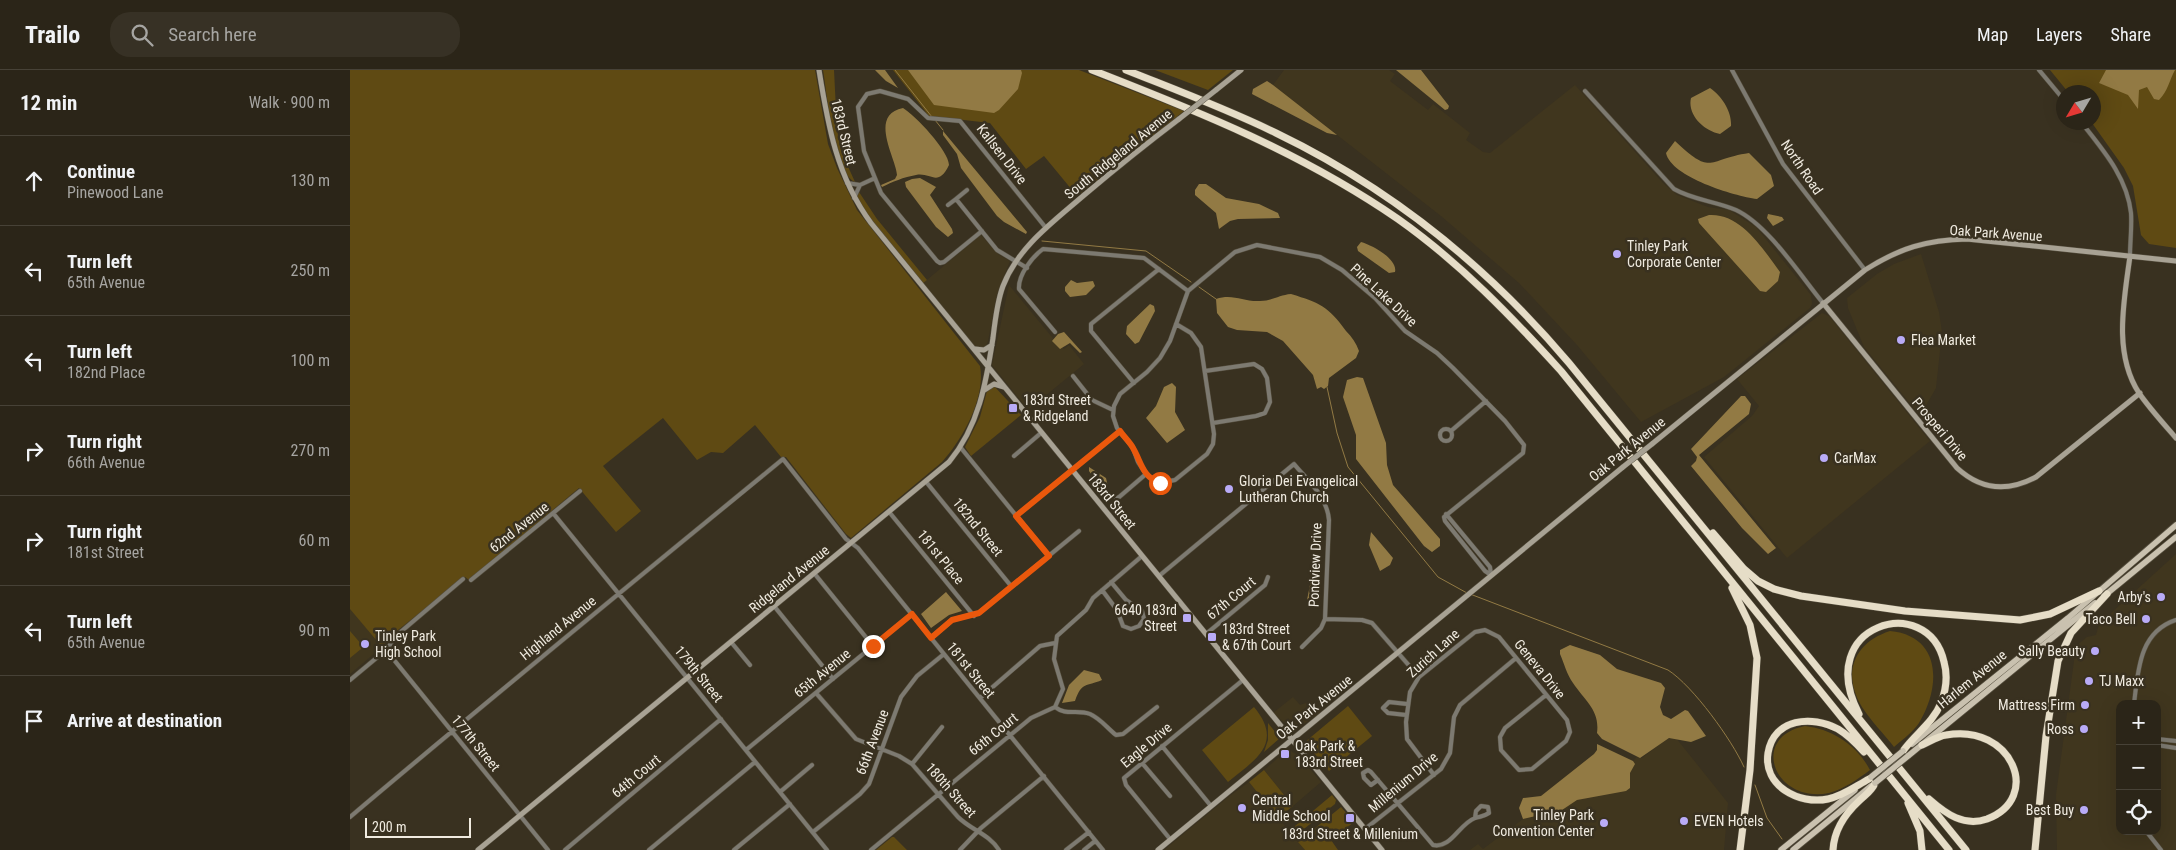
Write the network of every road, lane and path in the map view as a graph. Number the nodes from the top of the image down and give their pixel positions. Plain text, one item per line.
1 (819, 70) edge
2 (1092, 70) edge
3 (1126, 70) edge
4 (1241, 70) edge
5 (1732, 70) edge
6 (2039, 70) edge
7 (1584, 90) dead end
8 (2056, 90) edge
9 (2087, 130) edge
10 (875, 178) junction
11 (847, 183) junction
12 (860, 185) junction
13 (967, 190) dead end
14 (854, 198) junction
15 (956, 199) junction
16 (948, 205) dead end
17 (1046, 228) junction
18 (982, 231) junction
19 (2130, 256) junction
20 (1016, 261) junction
21 (2176, 261) edge
22 (1027, 268) junction
23 (1158, 269) junction
24 (1865, 270) junction
25 (1188, 291) junction
26 (1823, 303) junction
27 (1176, 324) junction
28 (1055, 332) dead end
29 (992, 344) junction
30 (974, 349) junction
31 (989, 367) junction
32 (1205, 371) junction
33 (1073, 376) dead end
34 (1134, 383) junction
35 (1005, 387) junction
36 (983, 392) junction
37 (2140, 393) junction
38 (1486, 401) junction
39 (1113, 410) junction
40 (1213, 423) junction
41 (1451, 430) dead end
42 (1120, 431) junction
43 (1041, 433) junction
44 (2176, 438) edge
45 (961, 448) junction
46 (1014, 456) dead end
47 (1646, 458) junction
48 (783, 459) joint
49 (1072, 470) junction
50 (1146, 474) junction
51 (927, 482) junction
52 (580, 490) dead end
53 (1112, 496) dead end
54 (553, 513) junction
55 (890, 513) junction
56 (1016, 516) junction
57 (2176, 525) edge
58 (1079, 531) dead end
59 (2176, 537) edge
60 (852, 542) junction
61 (1049, 556) junction
62 (1142, 556) junction
63 (814, 573) junction
64 (1491, 575) junction
65 (1159, 576) junction
66 (1268, 577) dead end
67 (1726, 577) junction
68 (463, 579) dead end
69 (471, 580) dead end
70 (1111, 582) junction
71 (1011, 586) junction
72 (1102, 590) junction
73 (2099, 591) junction
74 (619, 593) junction
75 (2107, 594) junction
76 (774, 606) junction
77 (912, 614) junction
78 (974, 616) junction
79 (1325, 619) junction
80 (2176, 620) edge
81 (1475, 632) joint
82 (1206, 634) junction
83 (931, 638) junction
84 (731, 642) junction
85 (1055, 643) junction
86 (873, 646) junction
87 (1302, 648) dead end
88 (386, 650) junction
89 (1398, 653) junction
90 (944, 654) junction
91 (1516, 658) junction
92 (750, 665) dead end
93 (688, 677) junction
94 (1419, 677) junction
95 (833, 679) junction
96 (350, 680) edge
97 (1243, 680) junction
98 (816, 693) junction
99 (1546, 695) junction
100 (980, 698) junction
101 (2135, 700) edge
102 (1407, 704) junction
103 (1055, 706) junction
104 (1157, 707) dead end
105 (1406, 715) junction
106 (721, 719) junction
107 (942, 727) dead end
108 (1866, 727) junction
109 (451, 731) junction
110 (1010, 735) junction
111 (1292, 739) junction
112 (2161, 739) edge
113 (2176, 741) edge
114 (1162, 746) junction
115 (1922, 746) junction
116 (2161, 746) edge
117 (2176, 748) edge
118 (746, 750) junction
119 (883, 750) junction
120 (1906, 754) junction
121 (756, 762) junction
122 (1877, 762) junction
123 (1142, 763) junction
124 (912, 764) junction
125 (812, 765) dead end
126 (1434, 775) junction
127 (1044, 776) junction
128 (1378, 780) dead end
129 (1872, 780) junction
130 (1913, 785) junction
131 (780, 792) junction
132 (938, 794) junction
133 (1904, 794) junction
134 (1170, 796) dead end
135 (790, 804) junction
136 (1397, 804) junction
137 (1211, 806) junction
138 (520, 816) junction
139 (350, 817) edge
140 (1474, 818) dead end
141 (1365, 828) junction
142 (813, 832) junction
143 (978, 832) junction
144 (1088, 832) junction
145 (2149, 835) edge
146 (1170, 839) junction
147 (1095, 841) junction
148 (824, 846) junction
149 (478, 850) edge
150 (548, 850) edge
151 (565, 850) edge
152 (649, 850) edge
153 (734, 850) edge
154 (819, 850) edge
155 (827, 850) edge
156 (871, 850) edge
157 (960, 850) edge
158 (999, 850) edge
159 (1066, 850) edge
160 (1084, 850) edge
161 (1103, 850) edge
162 (1158, 850) edge
163 (1382, 850) edge
164 (1740, 850) edge
165 (1781, 850) edge
166 (1793, 850) edge
167 (1833, 850) edge
168 (1922, 850) edge
169 (1949, 850) edge
170 (1966, 850) edge
171 (2035, 850) edge
172 (2161, 850) edge

1 - 11 street, 183rd Street
2 - 67 highway
3 - 47 highway
4 - 17 street, South Ridgeland Avenue, bridge
5 - 24 street, North Road
6 - 8 street
7 - 26 street
9 - 19 street
10 - 12 street
10 - 17 street, Kallsen Drive
10 - 18 street
11 - 12 street
11 - 14 street, 183rd Street
12 - 14 street
13 - 15 street
14 - 30 street, 183rd Street
15 - 16 street
15 - 18 street
17 - 20 street, South Ridgeland Avenue
18 - 20 street
19 - 21 street, Oak Park Avenue
19 - 24 street, Oak Park Avenue
19 - 37 street
20 - 22 street
20 - 29 street, Ridgeland Avenue
22 - 23 street
22 - 28 street
23 - 25 street
23 - 34 street
24 - 26 street, Oak Park Avenue
25 - 27 street
25 - 38 street, Pine Lake Drive
26 - 37 street, Prosperi Drive
26 - 64 street, Oak Park Avenue, bridge
27 - 32 street
27 - 34 street
29 - 30 street
29 - 31 street, Ridgeland Avenue
30 - 31 street, 183rd Street
31 - 35 street, 183rd Street
31 - 36 street, Ridgeland Avenue
32 - 40 street
32 - 40 street
33 - 39 street
34 - 39 street
35 - 36 street
35 - 43 street, 183rd Street
36 - 45 street, Ridgeland Avenue
37 - 44 street
38 - 41 street
38 - 64 street, Pine Lake Drive
39 - 42 street
40 - 50 street
42 - 49 street
42 - 50 street
43 - 46 street
43 - 49 street, 183rd Street
45 - 51 street, Ridgeland Avenue
45 - 56 street
47 - 73 highway
47 - 108 highway
48 - 60 street, 181st Street
48 - 74 street, Highland Avenue
49 - 56 street
49 - 62 street, 183rd Street
50 - 53 street
51 - 55 street, Ridgeland Avenue
51 - 71 street, 182nd Street
52 - 54 street, 62nd Avenue
54 - 69 street, 62nd Avenue
54 - 74 street, 179th Street
55 - 60 street, Ridgeland Avenue
55 - 78 street, 181st Place
56 - 61 street
57 - 73 main road, Harlem Avenue
58 - 61 street
59 - 75 main road, Harlem Avenue
60 - 63 street, Ridgeland Avenue
60 - 77 street, 181st Street
61 - 71 street
62 - 65 street, 183rd Street
62 - 70 street
63 - 76 street, Ridgeland Avenue
63 - 86 street
64 - 89 street, Oak Park Avenue
65 - 79 street, Pondview Drive
65 - 82 street, 183rd Street
66 - 82 street, 67th Court
67 - 122 highway
67 - 164 highway
68 - 88 street
70 - 72 street
70 - 72 street
71 - 78 street
72 - 85 street
73 - 120 main road, Harlem Avenue
74 - 93 street, 179th Street
74 - 109 street, Highland Avenue
75 - 115 main road, Harlem Avenue
75 - 171 highway
76 - 84 street, Ridgeland Avenue
76 - 95 street
77 - 83 street, 181st Street
77 - 86 street, 65th Avenue
78 - 83 street
79 - 87 street
79 - 89 street
80 - 101 street
81 - 91 street, Geneva Drive
81 - 94 street, Zurich Lane
82 - 97 street, 183rd Street
83 - 90 street, 181st Street
84 - 92 street
84 - 93 street, Ridgeland Avenue
85 - 100 street
85 - 103 street
86 - 95 street, 65th Avenue
88 - 96 street
88 - 109 street, 177th Street
89 - 94 street
89 - 111 street, Oak Park Avenue
90 - 100 street, 181st Street
90 - 119 street, 66th Avenue
91 - 99 street, Geneva Drive
91 - 126 street, Millenium Drive
93 - 106 street, 179th Street
93 - 138 street, Ridgeland Avenue
94 - 102 street, Zurich Lane
95 - 98 street, 65th Avenue
97 - 111 street, 183rd Street
97 - 114 street, Eagle Drive
98 - 118 street, 65th Avenue
98 - 119 street, 180th Street
99 - 99 street, Geneva Drive
100 - 110 street, 181st Street
102 - 105 street, Zurich Lane
102 - 105 street
103 - 104 street
103 - 110 street, 66th Court
105 - 126 street, Zurich Lane
106 - 118 street, 179th Street
106 - 151 street, 64th Court
107 - 124 street
108 - 120 highway
108 - 130 highway
109 - 138 street, 177th Street
109 - 139 street, Highland Avenue
110 - 127 street, 181st Street
110 - 132 street, 66th Court
111 - 137 street, Oak Park Avenue
111 - 141 street, 183rd Street
112 - 113 street
114 - 123 street, Eagle Drive
114 - 137 street
115 - 120 main road, Harlem Avenue
115 - 130 highway
116 - 117 street
118 - 121 street, 179th Street
119 - 124 street, 180th Street
119 - 142 street, 66th Avenue
120 - 129 main road, Harlem Avenue, bridge
121 - 131 street, 179th Street
121 - 152 street
122 - 129 highway
122 - 133 highway
123 - 134 street
123 - 146 street, Eagle Drive
124 - 132 street, 180th Street
125 - 131 street
126 - 136 street, Millenium Drive
127 - 143 street
127 - 144 street, 181st Street
128 - 136 street
129 - 165 main road, Harlem Avenue
129 - 166 main road, Harlem Avenue
129 - 167 highway
130 - 170 highway
131 - 135 street, 179th Street
132 - 143 street, 180th Street
132 - 156 street, 66th Court
133 - 168 highway
133 - 169 highway
135 - 142 street, 179th Street
135 - 153 street
136 - 140 street
136 - 141 street, Millenium Drive
137 - 146 street, Oak Park Avenue
138 - 149 street, Ridgeland Avenue
138 - 150 street, 177th Street
141 - 163 street, 183rd Street
142 - 148 street, 179th Street
143 - 157 street
143 - 158 street, 180th Street
144 - 147 street, 181st Street
144 - 159 street
145 - 172 street
146 - 162 street, Oak Park Avenue
147 - 160 street
147 - 161 street, 181st Street
148 - 154 street
148 - 155 street, 179th Street

